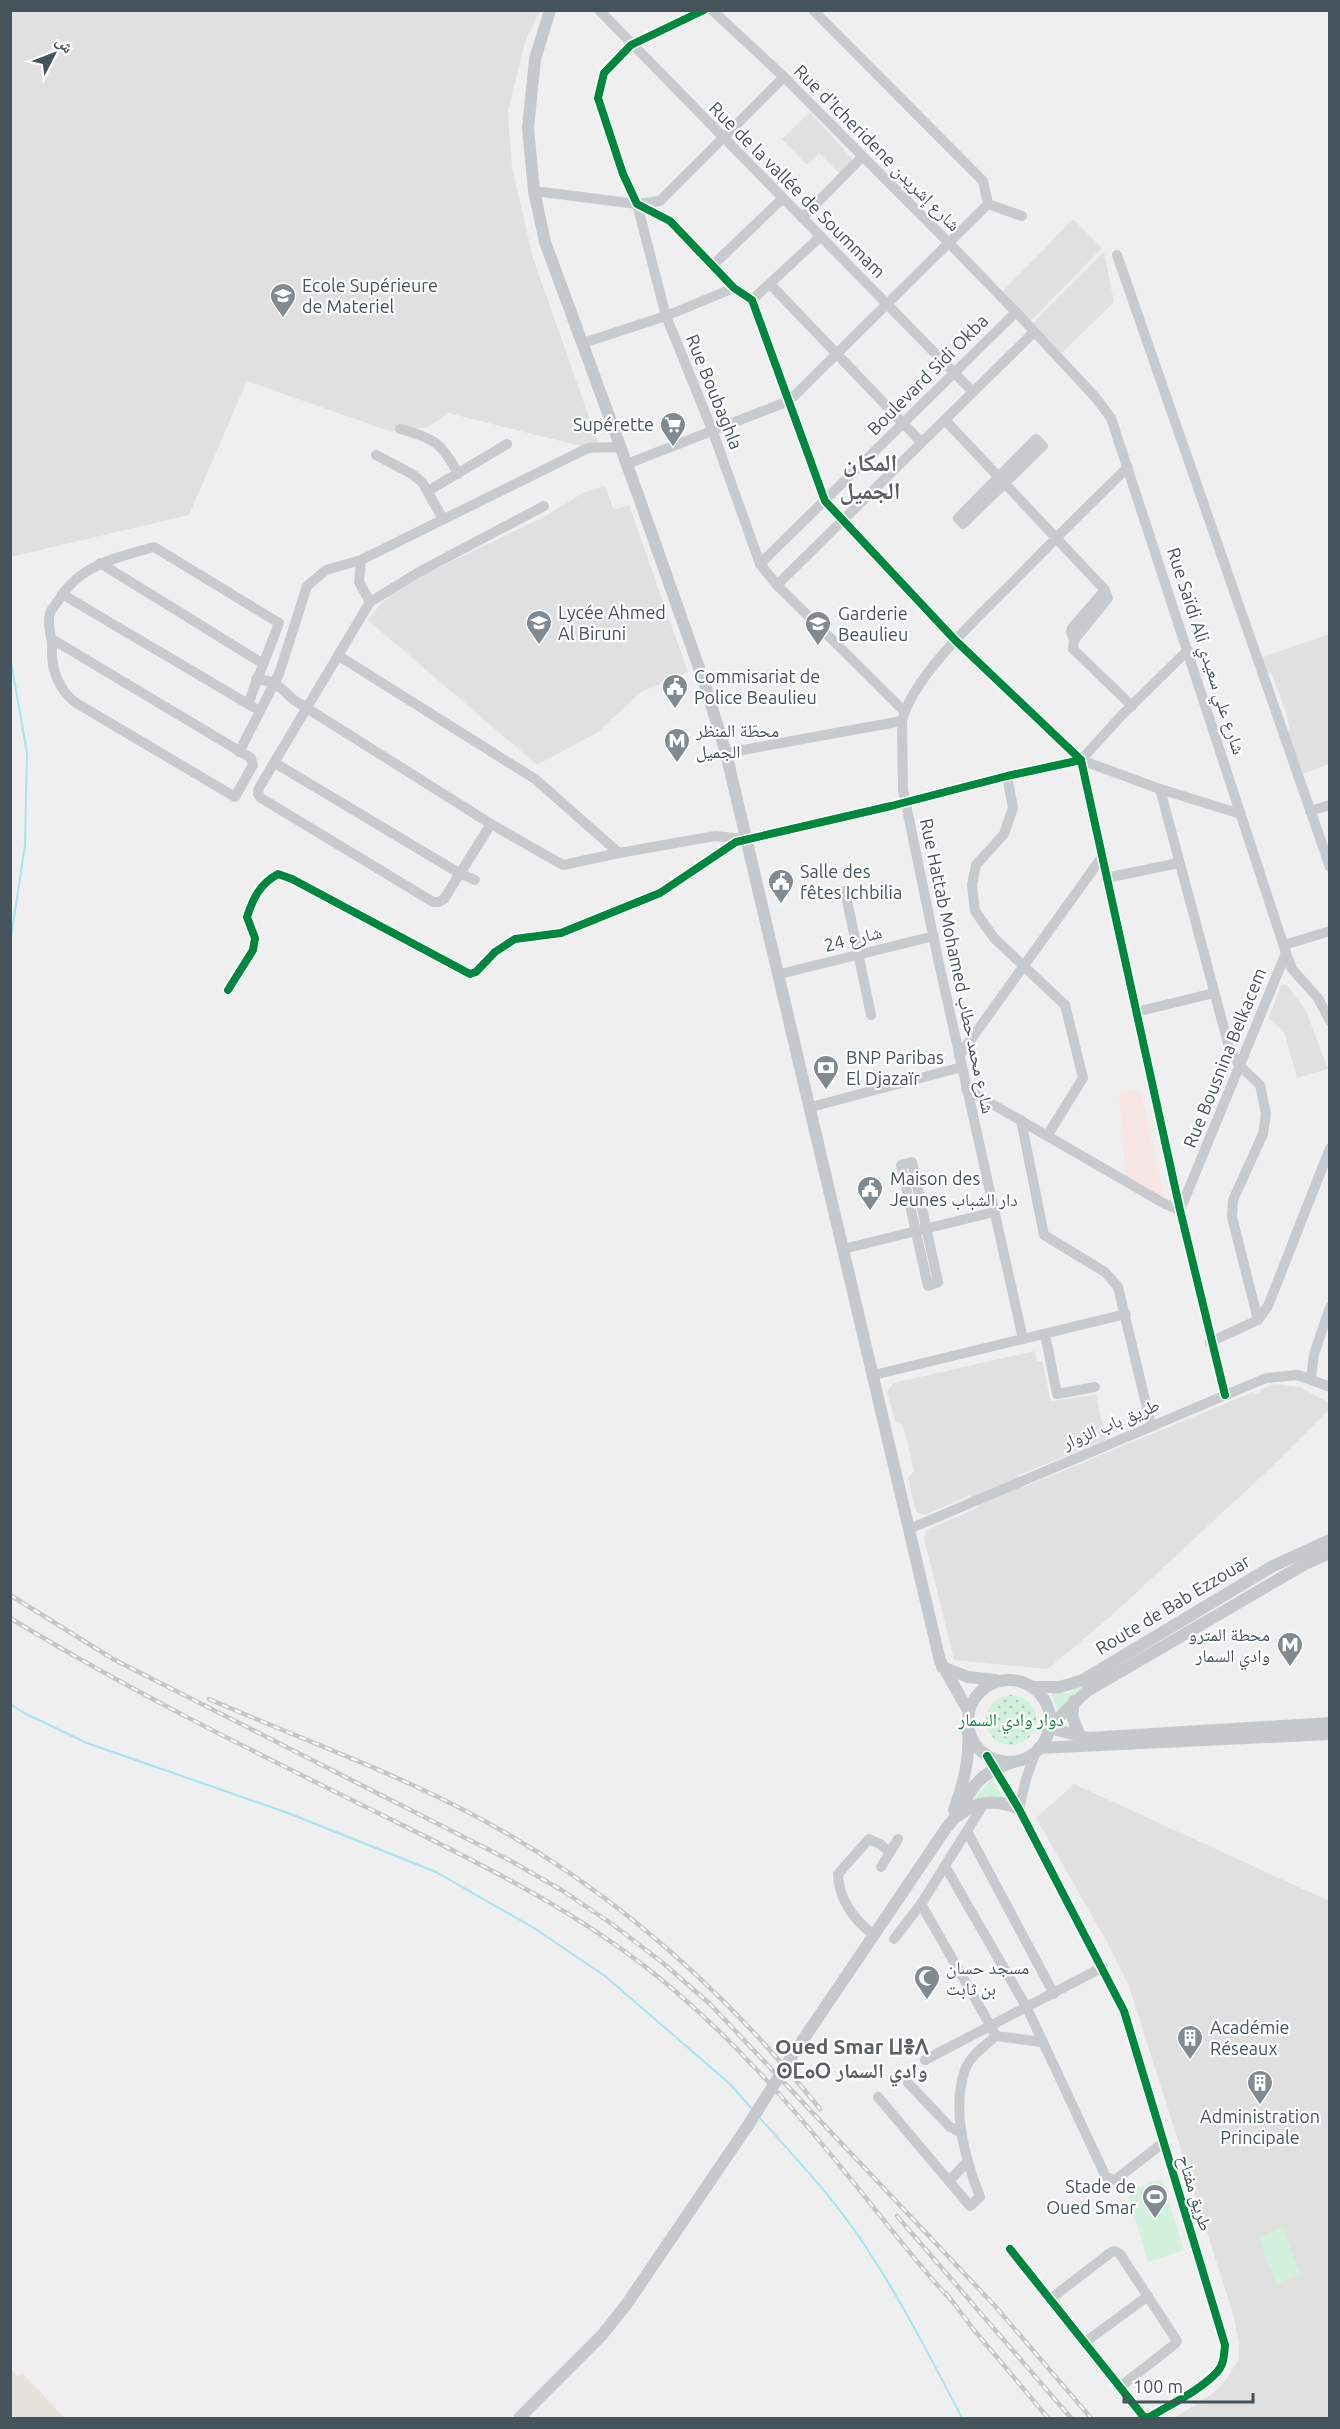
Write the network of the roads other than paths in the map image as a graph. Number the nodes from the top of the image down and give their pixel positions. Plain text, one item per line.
1 (550, 10) edge
2 (599, 10) edge
3 (704, 10) edge
4 (712, 10) edge
5 (813, 10) edge
6 (631, 45) junction
7 (784, 77) junction
8 (723, 138) junction
9 (862, 157) junction
10 (534, 191) junction
11 (782, 199) junction
12 (637, 204) junction
13 (988, 204) junction
14 (1022, 216) dead end
15 (802, 218) junction
16 (820, 237) junction
17 (949, 243) junction
18 (1117, 255) dead end
19 (712, 266) junction
20 (770, 284) junction
21 (734, 288) junction
22 (752, 300) junction
23 (887, 305) junction
24 (1016, 312) junction
25 (666, 315) junction
26 (1034, 332) junction
27 (583, 343) junction
28 (836, 355) junction
29 (955, 373) junction
30 (974, 392) junction
31 (789, 401) junction
32 (945, 420) junction
33 (903, 423) junction
34 (400, 429) dead end
35 (714, 432) junction
36 (921, 442) junction
37 (507, 444) dead end
38 (620, 447) junction
39 (376, 455) dead end
40 (627, 464) junction
41 (1128, 467) junction
42 (458, 474) junction
43 (428, 491) junction
44 (825, 501) junction
45 (544, 506) dead end
46 (443, 519) junction
47 (843, 520) junction
48 (1056, 538) junction
49 (361, 560) junction
50 (99, 563) junction
51 (760, 564) junction
52 (777, 585) junction
53 (62, 594) junction
54 (370, 602) junction
55 (52, 639) junction
56 (955, 640) junction
57 (1188, 650) junction
58 (339, 656) junction
59 (262, 663) junction
60 (256, 679) junction
61 (274, 682) junction
62 (248, 704) junction
63 (1132, 706) junction
64 (309, 708) junction
65 (259, 710) junction
66 (903, 716) junction
67 (239, 752) junction
68 (726, 753) junction
69 (1082, 760) junction
70 (275, 763) junction
71 (1007, 776) junction
72 (1160, 789) junction
73 (906, 803) junction
74 (1329, 805) edge
75 (1310, 811) junction
76 (1241, 814) junction
77 (491, 824) junction
78 (746, 840) junction
79 (619, 853) junction
80 (1102, 857) junction
81 (1179, 863) junction
82 (1329, 867) edge
83 (459, 873) junction
84 (1106, 878) junction
85 (475, 880) dead end
86 (845, 891) dead end
87 (1329, 931) edge
88 (934, 936) junction
89 (1285, 949) junction
90 (858, 954) junction
91 (1025, 966) junction
92 (780, 974) junction
93 (228, 990) dead end
94 (1214, 993) junction
95 (1136, 1012) junction
96 (871, 1015) dead end
97 (1329, 1021) edge
98 (961, 1061) junction
99 (1239, 1065) junction
100 (966, 1089) junction
101 (811, 1107) junction
102 (1021, 1120) junction
103 (1047, 1136) junction
104 (1329, 1148) edge
105 (1180, 1210) junction
106 (994, 1212) junction
107 (920, 1229) junction
108 (843, 1249) junction
109 (1329, 1307) edge
110 (1126, 1314) junction
111 (1258, 1320) junction
112 (1046, 1334) junction
113 (1023, 1339) junction
114 (1210, 1342) junction
115 (874, 1375) junction
116 (1311, 1378) junction
117 (1095, 1387) dead end
118 (1329, 1387) edge
119 (1225, 1395) junction
120 (1151, 1425) junction
121 (909, 1529) junction
122 (1329, 1540) edge
123 (1329, 1553) edge
124 (1273, 1566) junction
125 (1253, 1578) junction
126 (1274, 1582) junction
127 (1259, 1591) junction
128 (942, 1667) junction
129 (999, 1681) junction
130 (1032, 1687) junction
131 (1074, 1701) junction
132 (968, 1717) junction
133 (1329, 1723) edge
134 (1049, 1727) junction
135 (1329, 1734) edge
136 (1080, 1737) junction
137 (1038, 1750) junction
138 (987, 1756) junction
139 (1013, 1762) junction
140 (996, 1769) junction
141 (985, 1802) junction
142 (1019, 1809) junction
143 (951, 1823) junction
144 (968, 1833) junction
145 (898, 1839) dead end
146 (889, 1852) junction
147 (945, 1866) junction
148 (881, 1867) dead end
149 (921, 1904) junction
150 (874, 1935) junction
151 (894, 1939) dead end
152 (1103, 1967) junction
153 (1054, 1994) junction
154 (1027, 2008) junction
155 (993, 2031) junction
156 (1042, 2042) junction
157 (925, 2060) dead end
158 (908, 2083) dead end
159 (878, 2097) dead end
160 (962, 2133) junction
161 (1163, 2143) junction
162 (967, 2162) junction
163 (950, 2180) junction
164 (1010, 2249) dead end
165 (1148, 2295) junction
166 (1049, 2300) junction
167 (1084, 2343) junction
168 (1120, 2387) junction
169 (519, 2418) edge

1 - 10 main road
2 - 6 street, Rue de la vallée de Soummam
3 - 6 street
4 - 7 street, Rue d'Icheridene شارع إشريدن
5 - 13 street
6 - 8 street, Rue de la vallée de Soummam
6 - 12 street, Rue Boubaghla
7 - 8 street
7 - 9 street, Rue d'Icheridene شارع إشريدن
8 - 11 street, Rue de la vallée de Soummam
8 - 12 street
9 - 15 street
9 - 17 street, Rue d'Icheridene شارع إشريدن
10 - 12 street
10 - 27 main road
11 - 15 street, Rue de la vallée de Soummam
11 - 19 street
12 - 19 street
12 - 25 street, Rue Boubaghla
13 - 14 street
13 - 17 street
15 - 16 street, Rue de la vallée de Soummam
16 - 20 street
16 - 23 street, Rue de la vallée de Soummam
17 - 23 street
17 - 24 street, Rue d'Icheridene شارع إشريدن
18 - 75 street
19 - 21 street
20 - 22 street
20 - 28 street
21 - 22 street
21 - 25 street
22 - 31 street
23 - 28 street
23 - 29 street, Rue de la vallée de Soummam
24 - 26 street, Rue Saïdi Ali شارع علي سعيدي
24 - 29 street, Boulevard Sidi Okba
25 - 27 street
25 - 35 street, Rue Boubaghla
26 - 30 street
26 - 41 street, Rue Saïdi Ali شارع علي سعيدي
27 - 38 main road
28 - 31 street
28 - 33 street
29 - 30 street, Rue de la vallée de Soummam
29 - 33 street, Boulevard Sidi Okba
30 - 32 street
31 - 35 street
31 - 44 street
32 - 36 street
32 - 48 street
33 - 36 street
33 - 44 street, Boulevard Sidi Okba
34 - 42 street
35 - 40 street
35 - 51 street, Rue Boubaghla
36 - 47 street
37 - 42 street
38 - 40 main road
38 - 46 street
39 - 43 street
40 - 68 main road
41 - 48 street
41 - 57 street, Rue Saïdi Ali شارع علي سعيدي
42 - 43 street
43 - 46 street
44 - 47 street
44 - 51 street, Boulevard Sidi Okba
45 - 54 street
46 - 49 street
47 - 52 street
47 - 56 street
48 - 56 street
48 - 63 street
49 - 54 street
49 - 61 street
50 - 53 street
50 - 59 street
50 - 59 street
51 - 52 street, Rue Boubaghla
52 - 66 street, Rue Boubaghla
53 - 55 street
53 - 62 street
54 - 58 street
55 - 67 street
55 - 67 street
56 - 66 street
56 - 69 street
57 - 63 street
57 - 76 street, Rue Saïdi Ali شارع علي سعيدي
58 - 64 street
58 - 79 street
59 - 60 street
60 - 61 street
60 - 62 street
61 - 64 street
61 - 65 street
62 - 65 street
63 - 69 street
64 - 70 street
64 - 77 street
65 - 67 street
66 - 68 street
66 - 73 street, Rue Hattab Mohamed شارع محمد حطاب
68 - 78 main road
69 - 71 street
69 - 72 street
69 - 80 street
70 - 83 street
70 - 83 street
71 - 73 street
71 - 91 street
72 - 76 street
72 - 81 street
73 - 78 street
73 - 88 street, Rue Hattab Mohamed شارع محمد حطاب
74 - 75 street
75 - 82 street
76 - 89 street, Rue Saïdi Ali شارع علي سعيدي
77 - 79 street
77 - 83 street
78 - 79 street
78 - 92 main road
78 - 93 street
80 - 84 street
80 - 91 street
81 - 84 street
81 - 94 street
83 - 85 street
84 - 95 street
86 - 90 street
87 - 89 street
88 - 90 street, شارع 24
88 - 98 street, Rue Hattab Mohamed شارع محمد حطاب
89 - 97 street, Rue Saïdi Ali شارع علي سعيدي
89 - 99 street, Rue Bousnina Belkacem
90 - 92 street, شارع 24
90 - 96 street
91 - 98 street
91 - 103 street
92 - 101 main road
94 - 95 street
94 - 99 street
95 - 105 street
98 - 100 street, Rue Hattab Mohamed شارع محمد حطاب
98 - 101 street
99 - 105 street, Rue Bousnina Belkacem
99 - 111 street
100 - 102 street
100 - 106 street, Rue Hattab Mohamed شارع محمد حطاب
101 - 108 main road
102 - 103 street
102 - 110 street
103 - 105 street
104 - 111 street
105 - 114 street
106 - 107 street
106 - 113 street, Rue Hattab Mohamed شارع محمد حطاب
107 - 107 street
107 - 108 street
108 - 115 main road
109 - 116 street
110 - 112 street
110 - 120 street
111 - 114 street
112 - 113 street
112 - 117 street
113 - 115 street
114 - 119 street
115 - 121 main road
116 - 118 street, طريق باب الزوار
116 - 119 street, طريق باب الزوار
119 - 120 street, طريق باب الزوار
120 - 121 street, طريق باب الزوار
121 - 128 main road
122 - 124 main road, Route de Bab Ezzouar
123 - 126 main road, Route de Bab Ezzouar
124 - 125 main road, Route de Bab Ezzouar
124 - 126 main road
125 - 127 main road
125 - 130 main road, Route de Bab Ezzouar
126 - 127 main road, Route de Bab Ezzouar
127 - 131 main road, Route de Bab Ezzouar
128 - 129 main road
128 - 132 main road
129 - 130 main road
129 - 132 main road
130 - 134 main road
131 - 134 main road, Route de Bab Ezzouar
131 - 136 main road
132 - 138 main road
132 - 143 main road
133 - 136 main road
134 - 136 main road
134 - 137 main road
135 - 137 main road
137 - 139 main road
137 - 142 street
138 - 139 main road
138 - 140 street, طريق مفتاح
139 - 140 main road
140 - 142 street, طريق مفتاح
140 - 143 main road
141 - 142 main road
141 - 143 main road
141 - 144 street
142 - 152 street, طريق مفتاح
143 - 150 main road
144 - 147 street
144 - 153 street
145 - 146 street
146 - 148 street
146 - 150 street
147 - 149 street
147 - 154 street
149 - 151 street
149 - 155 street
150 - 169 main road, bridge
152 - 153 street
152 - 161 street, طريق مفتاح
153 - 154 street
154 - 155 street
154 - 156 street
155 - 156 street
155 - 157 street
155 - 160 street
156 - 161 street
158 - 160 street
159 - 163 street
160 - 162 street
161 - 168 street, طريق مفتاح
162 - 163 street
162 - 163 street
164 - 166 street, طريق مفتاح
165 - 166 street
165 - 167 street
165 - 168 street
166 - 167 street, طريق مفتاح
167 - 168 street, طريق مفتاح

